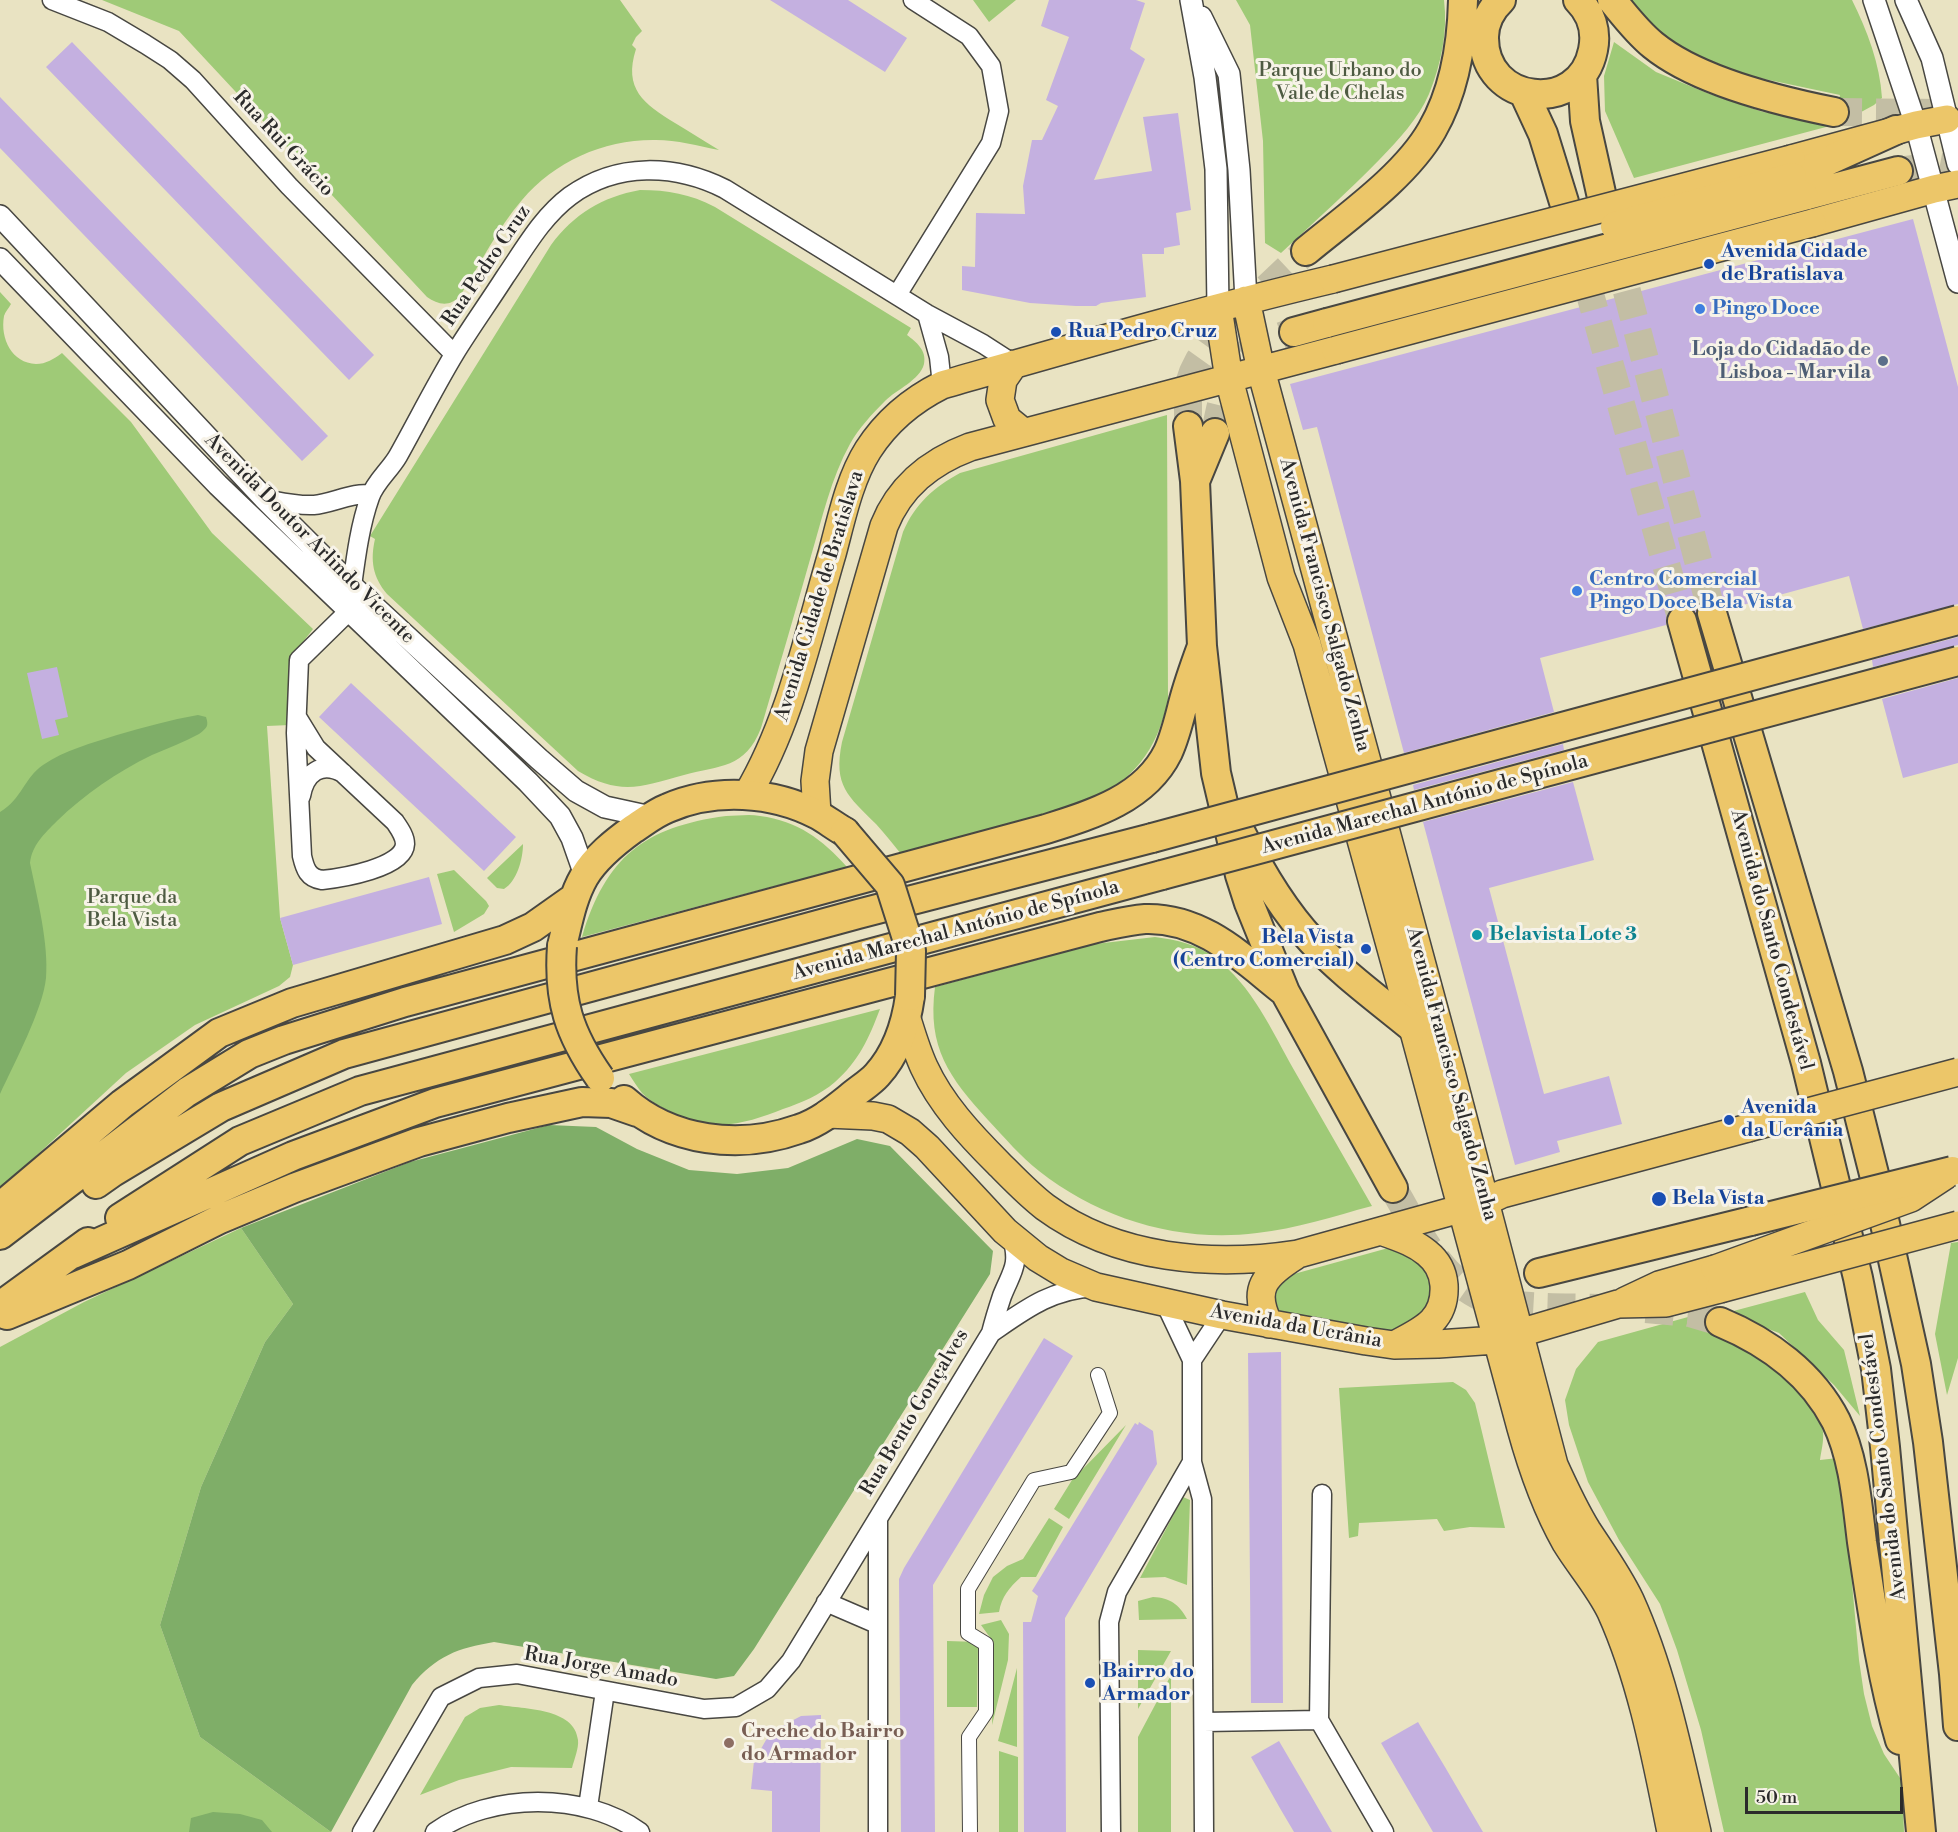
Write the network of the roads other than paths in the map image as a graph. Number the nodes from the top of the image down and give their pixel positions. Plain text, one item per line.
1 (52, 0) edge
2 (913, 0) edge
3 (1192, 0) edge
4 (1463, 0) edge
5 (1578, 0) edge
6 (1612, 0) edge
7 (1874, 0) edge
8 (1906, 0) edge
9 (1499, 1) edge
10 (1582, 75) junction
11 (1524, 93) junction
12 (1834, 112) tunnel mouth
13 (1947, 119) junction
14 (1906, 127) junction
15 (1958, 164) edge
16 (1898, 171) tunnel mouth
17 (1796, 177) junction
18 (1946, 186) edge
19 (1601, 193) dead end
20 (1564, 202) tunnel mouth
21 (0, 216) edge
22 (1306, 251) tunnel mouth
23 (0, 259) edge
24 (1958, 282) edge
25 (897, 295) junction
26 (1246, 300) junction
27 (1218, 308) junction
28 (927, 314) junction
29 (1294, 332) tunnel mouth
30 (1331, 337) junction
31 (454, 354) junction
32 (1014, 364) junction
33 (1261, 370) junction
34 (1229, 379) junction
35 (942, 385) junction
36 (1201, 429) tunnel mouth
37 (1023, 432) junction
38 (370, 495) junction
39 (265, 499) junction
40 (352, 586) junction
41 (349, 611) junction
42 (1712, 613) tunnel mouth
43 (1958, 620) edge
44 (1682, 621) tunnel mouth
45 (1202, 646) junction
46 (1958, 661) edge
47 (297, 717) junction
48 (343, 773) junction
49 (1216, 773) junction
50 (747, 795) junction
51 (300, 803) junction
52 (817, 814) junction
53 (651, 817) junction
54 (580, 886) junction
55 (1285, 992) junction
56 (908, 1008) junction
57 (1413, 1028) junction
58 (1958, 1072) edge
59 (637, 1112) junction
60 (827, 1114) junction
61 (1955, 1170) edge
62 (1393, 1188) tunnel mouth
63 (1473, 1205) junction
64 (0, 1207) edge
65 (1958, 1225) edge
66 (1381, 1231) junction
67 (0, 1235) edge
68 (1012, 1237) junction
69 (73, 1254) junction
70 (1298, 1254) junction
71 (0, 1255) edge
72 (1539, 1273) dead end
73 (1717, 1279) junction
74 (1096, 1287) junction
75 (1165, 1303) junction
76 (0, 1306) edge
77 (1222, 1315) junction
78 (0, 1318) edge
79 (1720, 1322) tunnel mouth
80 (1269, 1324) junction
81 (991, 1333) junction
82 (1508, 1337) junction
83 (1395, 1345) junction
84 (1192, 1360) junction
85 (1098, 1375) dead end
86 (1192, 1462) junction
87 (1322, 1494) dead end
88 (879, 1517) junction
89 (1958, 1569) edge
90 (826, 1602) junction
91 (877, 1624) junction
92 (1954, 1674) junction
93 (605, 1690) junction
94 (1319, 1720) junction
95 (1204, 1722) junction
96 (1958, 1726) edge
97 (1918, 1804) junction
98 (588, 1807) junction
99 (362, 1832) edge
100 (435, 1832) edge
101 (640, 1832) edge
102 (878, 1832) edge
103 (970, 1832) edge
104 (1111, 1832) edge
105 (1204, 1832) edge
106 (1384, 1832) edge
107 (1671, 1832) edge
108 (1697, 1832) edge
109 (1921, 1832) edge

1 - 31 street, Rua Rui Grácio
2 - 25 street
3 - 26 street
3 - 27 street
4 - 22 highway
5 - 10 highway
6 - 12 highway
7 - 14 street
8 - 13 street
9 - 11 highway
10 - 11 highway
10 - 19 highway
11 - 20 highway
13 - 14 main road
13 - 15 street
14 - 17 highway
14 - 18 street
16 - 17 highway
17 - 26 main road, Avenida Cidade de Bratislava, bridge
17 - 30 highway, bridge
18 - 24 street
18 - 30 main road, Avenida Cidade de Bratislava, bridge
21 - 39 street, Avenida Doutor Arlindo Vicente
23 - 41 street, Avenida Doutor Arlindo Vicente
25 - 28 street, Rua Pedro Cruz
25 - 31 street, Rua Pedro Cruz
26 - 27 main road, Avenida Cidade de Bratislava
26 - 33 main road, Avenida Francisco Salgado Zenha
27 - 32 main road, Avenida Cidade de Bratislava
27 - 34 main road, Avenida Francisco Salgado Zenha
28 - 32 street, Rua Pedro Cruz
28 - 35 street
29 - 30 highway
30 - 33 main road, Avenida Cidade de Bratislava
31 - 38 street, Rua Pedro Cruz
32 - 35 main road, Avenida Cidade de Bratislava
32 - 37 main road
33 - 34 main road, Avenida Cidade de Bratislava
33 - 63 main road, Avenida Francisco Salgado Zenha
34 - 37 main road, Avenida Cidade de Bratislava
34 - 57 main road, Avenida Francisco Salgado Zenha
35 - 50 main road, Avenida Cidade de Bratislava
36 - 45 highway
37 - 52 main road, Avenida Cidade de Bratislava
38 - 39 street
38 - 40 street, Rua Pedro Cruz
39 - 40 street, Avenida Doutor Arlindo Vicente
40 - 53 street, Avenida Doutor Arlindo Vicente
41 - 47 street
41 - 54 street, Avenida Doutor Arlindo Vicente
42 - 92 highway, Avenida do Santo Condestável
43 - 71 highway, Avenida Marechal António de Spínola, bridge
44 - 97 highway, Avenida do Santo Condestável
45 - 49 highway
45 - 67 highway
46 - 69 highway, Avenida Marechal António de Spínola, bridge
47 - 48 street
47 - 51 street
48 - 51 street
48 - 51 street
49 - 55 highway
49 - 57 highway
50 - 52 highway
50 - 53 highway
52 - 56 highway, bridge
53 - 54 highway
54 - 59 highway, bridge
54 - 64 highway
55 - 62 highway
55 - 69 highway
56 - 60 highway
56 - 70 main road
57 - 63 main road, Avenida Francisco Salgado Zenha
58 - 63 main road, bridge
59 - 60 highway
59 - 78 highway
60 - 68 main road, Avenida da Ucrânia
61 - 72 highway, bridge
61 - 73 main road, bridge
63 - 66 main road
63 - 82 main road, Avenida Francisco Salgado Zenha
65 - 73 main road, Avenida da Ucrânia, bridge
66 - 70 main road
66 - 83 main road
68 - 74 main road, Avenida da Ucrânia
68 - 81 street, Rua Bento Gonçalves
69 - 76 highway, Avenida Marechal António de Spínola
70 - 80 main road
73 - 82 main road, Avenida da Ucrânia
74 - 75 main road, Avenida da Ucrânia
74 - 81 street, Rua Bento Gonçalves
75 - 77 main road, Avenida da Ucrânia
75 - 84 street
77 - 80 main road, Avenida da Ucrânia
77 - 84 street
79 - 97 highway
80 - 83 main road, Avenida da Ucrânia
81 - 88 street, Rua Bento Gonçalves
82 - 83 main road, Avenida da Ucrânia
82 - 107 main road, Avenida Francisco Salgado Zenha
82 - 108 main road, Avenida Francisco Salgado Zenha
84 - 86 street
85 - 103 street
86 - 95 street
86 - 104 street
87 - 94 street
88 - 90 street, Rua Bento Gonçalves
88 - 91 street, Rua Bento Gonçalves
89 - 92 highway
90 - 91 street
90 - 93 street, Rua Jorge Amado
91 - 102 street, Rua Bento Gonçalves
92 - 96 highway, Avenida do Santo Condestável
93 - 98 street
93 - 99 street, Rua Jorge Amado
94 - 95 street
94 - 106 street
95 - 105 street
97 - 109 highway, Avenida do Santo Condestável
98 - 100 street
98 - 101 street

